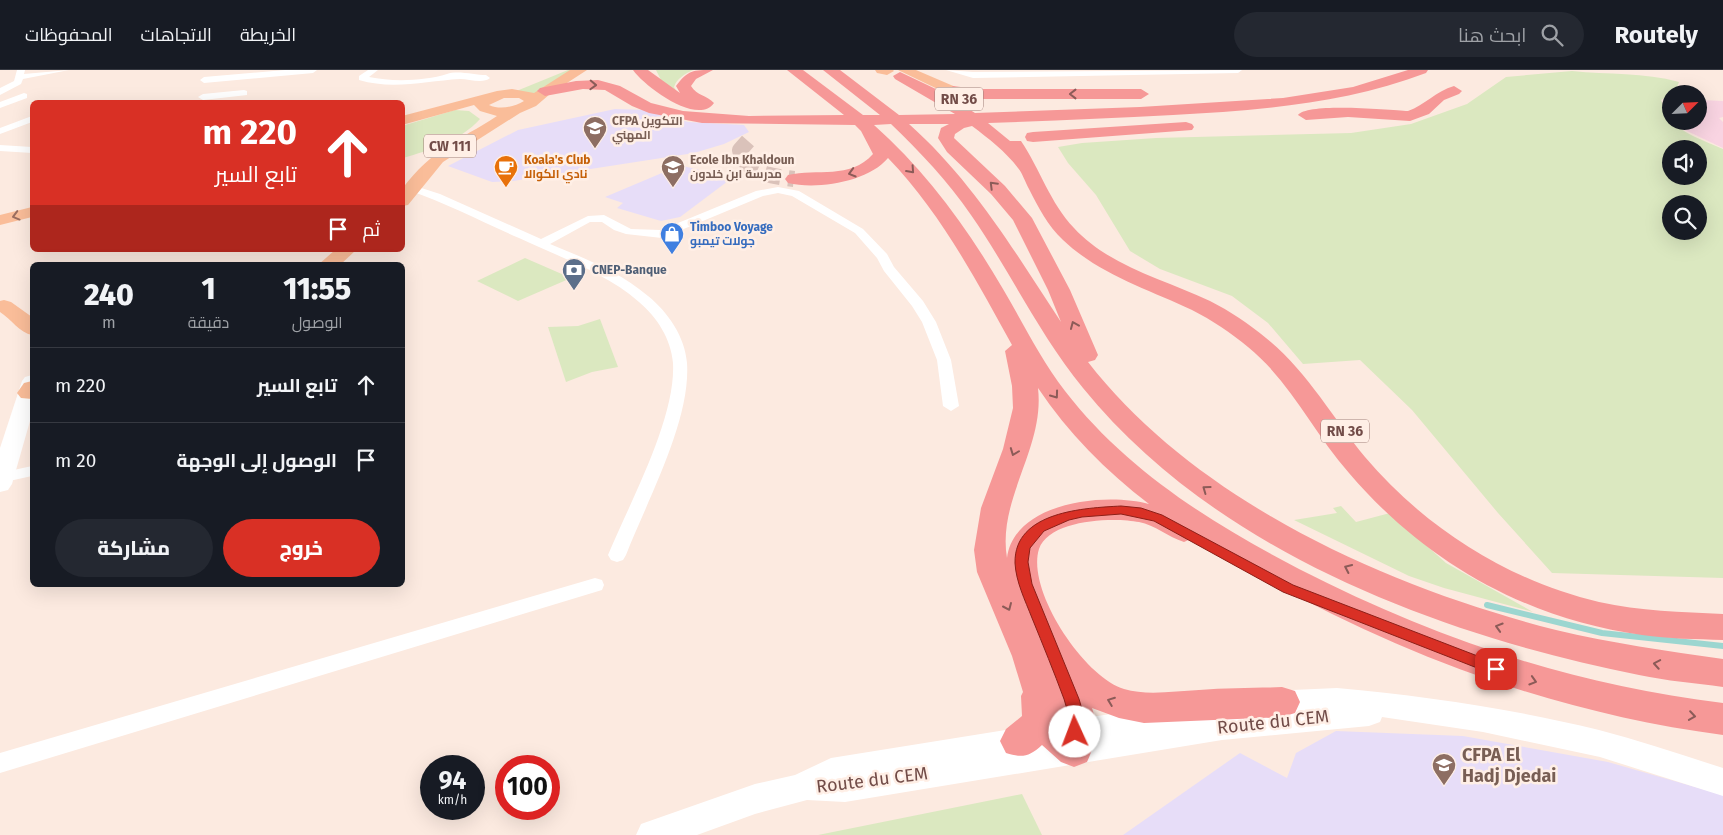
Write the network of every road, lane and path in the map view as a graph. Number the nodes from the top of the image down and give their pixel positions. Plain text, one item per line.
1 (65, 70) edge
2 (314, 70) edge
3 (374, 70) edge
4 (580, 70) edge
5 (625, 70) edge
6 (640, 70) edge
7 (706, 70) edge
8 (830, 70) edge
9 (853, 70) edge
10 (950, 70) edge
11 (1018, 70) edge
12 (1232, 70) edge
13 (1238, 70) edge
14 (1382, 70) edge
15 (1396, 70) edge
16 (787, 71) edge
17 (402, 72) dead end
18 (896, 72) edge
19 (1091, 72) edge
20 (247, 73) edge
21 (21, 74) edge
22 (985, 75) junction
23 (459, 77) junction
24 (204, 80) dead end
25 (529, 82) dead end
26 (1435, 82) edge
27 (481, 83) joint
28 (544, 91) junction
29 (953, 91) junction
30 (0, 92) edge
31 (886, 92) dead end
32 (1213, 93) dead end
33 (1156, 94) dead end
34 (24, 96) dead end
35 (1394, 96) dead end
36 (492, 97) junction
37 (203, 98) dead end
38 (243, 98) edge
39 (1288, 101) junction
40 (1411, 101) dead end
41 (531, 103) junction
42 (1237, 103) junction
43 (0, 105) edge
44 (1428, 107) junction
45 (443, 108) junction
46 (502, 114) junction
47 (418, 115) junction
48 (960, 116) junction
49 (1403, 116) junction
50 (30, 119) edge
51 (805, 119) junction
52 (405, 120) edge
53 (1245, 122) dead end
54 (1204, 126) dead end
55 (751, 128) junction
56 (869, 129) junction
57 (0, 131) edge
58 (1027, 137) junction
59 (0, 148) edge
60 (30, 150) edge
61 (794, 179) tunnel mouth
62 (406, 191) edge
63 (30, 212) edge
64 (0, 220) edge
65 (542, 244) junction
66 (344, 252) edge
67 (357, 252) edge
68 (332, 262) edge
69 (345, 262) edge
70 (983, 274) junction
71 (2, 306) edge
72 (30, 312) edge
73 (30, 327) edge
74 (30, 390) edge
75 (1107, 402) junction
76 (951, 406) dead end
77 (30, 472) edge
78 (1, 481) edge
79 (617, 555) dead end
80 (595, 585) dead end
81 (1723, 609) edge
82 (1723, 627) edge
83 (1412, 636) junction
84 (1037, 646) junction
85 (1723, 673) edge
86 (1282, 702) junction
87 (1418, 708) junction
88 (1723, 719) edge
89 (1068, 739) junction
90 (1019, 741) junction
91 (0, 763) edge
92 (1723, 782) edge
93 (800, 788) junction
94 (653, 835) edge

1 - 21 street
2 - 20 street
3 - 23 street
4 - 28 main road
5 - 55 highway
6 - 51 highway
7 - 51 highway
8 - 75 highway
9 - 31 highway
10 - 22 street
11 - 22 street
12 - 13 street
12 - 19 street
14 - 32 highway
15 - 42 highway
16 - 56 highway
17 - 23 street
18 - 29 main road, RN 36
18 - 58 highway, RN 36
18 - 58 highway
19 - 22 street
20 - 24 street
20 - 38 street
21 - 30 street
23 - 27 street
25 - 36 main road
26 - 39 highway
26 - 44 highway
26 - 44 highway
27 - 47 main road
28 - 41 main road
28 -> 55 highway
33 -> 29 highway
29 - 58 highway, RN 36
34 - 43 street
35 - 39 highway
36 - 41 main road
36 - 45 main road
36 - 46 main road
37 - 38 street
39 - 42 highway
40 - 49 highway
41 - 46 main road
42 - 58 highway
44 - 49 highway
45 - 46 main road
45 - 47 main road
46 - 62 main road, CW 111
46 - 62 main road
47 - 52 main road
48 - 51 highway
48 - 58 highway
75 -> 48 highway
49 - 53 highway
50 - 57 street
51 - 55 highway
54 - 58 highway
56 -> 61 highway
56 -> 70 highway
58 - 81 highway, RN 36
58 - 82 highway, RN 36
59 - 60 street
62 - 65 street
63 -> 64 main road
65 - 76 street
65 - 79 street
66 - 68 main road
67 - 69 main road
70 -> 83 highway
70 -> 84 highway
71 - 72 main road
71 - 73 main road
74 - 78 main road
85 -> 75 highway
77 - 78 street
80 - 91 street
83 - 84 highway
83 -> 88 highway
86 -> 84 highway
84 - 89 highway
84 - 90 highway
86 - 87 main road, Route du CEM
86 - 89 main road, Route du CEM
87 - 89 main road, Route du CEM
87 - 92 main road, Route du CEM
89 - 90 main road, Route du CEM
89 - 93 main road, Route du CEM
90 - 93 main road, Route du CEM
93 - 94 main road

